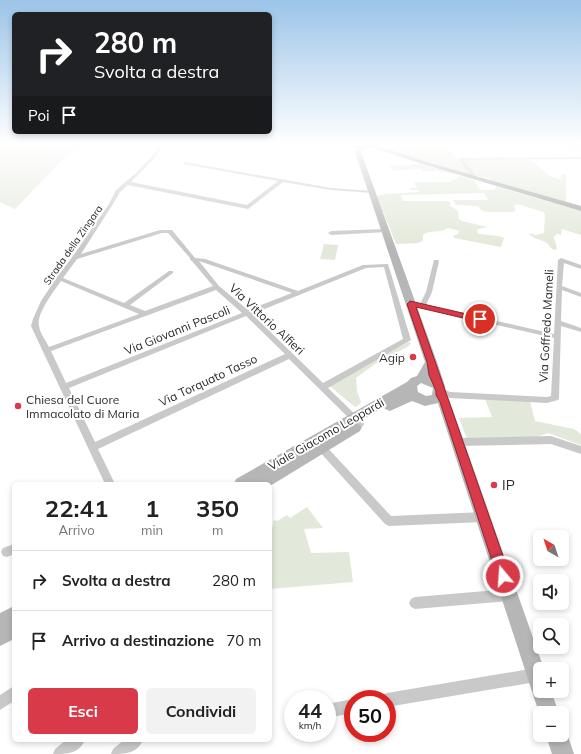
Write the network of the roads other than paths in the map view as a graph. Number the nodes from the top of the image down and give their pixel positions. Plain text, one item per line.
1 (133, 178) edge
2 (272, 178) edge
3 (367, 178) edge
4 (475, 178) edge
5 (282, 180) junction
6 (127, 184) junction
7 (372, 192) junction
8 (581, 209) edge
9 (385, 231) junction
10 (331, 233) dead end
11 (74, 258) junction
12 (192, 259) junction
13 (436, 261) dead end
14 (581, 267) edge
15 (171, 272) dead end
16 (59, 278) junction
17 (217, 287) junction
18 (559, 287) junction
19 (298, 293) junction
20 (581, 295) edge
21 (410, 304) junction
22 (125, 305) junction
23 (422, 306) junction
24 (146, 314) junction
25 (248, 314) junction
26 (558, 322) junction
27 (581, 330) edge
28 (552, 336) dead end
29 (47, 350) junction
30 (290, 355) junction
31 (431, 362) junction
32 (415, 386) junction
33 (323, 387) junction
34 (64, 388) junction
35 (438, 393) junction
36 (357, 421) junction
37 (458, 442) junction
38 (321, 447) junction
39 (93, 448) junction
40 (581, 450) edge
41 (109, 482) edge
42 (245, 482) edge
43 (263, 482) edge
44 (484, 517) junction
45 (510, 595) junction
46 (414, 603) dead end
47 (12, 616) edge
48 (0, 624) edge
49 (12, 630) edge
50 (0, 637) edge
51 (533, 666) edge
52 (533, 685) edge
53 (12, 695) edge
54 (396, 699) edge
55 (0, 703) edge
56 (75, 742) edge
57 (133, 742) edge
58 (559, 742) edge
59 (60, 754) edge
60 (118, 754) edge
61 (563, 754) edge

1 - 6 street, Strada della Zingara
2 - 5 street
3 - 7 main road
4 - 8 main road
5 - 6 street
5 - 7 street
6 - 11 street, Strada della Zingara
7 - 9 main road
9 - 10 street
9 - 21 main road
11 - 12 street, Via Vittorio Alfieri
11 - 16 street, Strada della Zingara
12 - 17 street, Via Vittorio Alfieri
12 - 19 street
13 - 23 street
14 - 18 street, Via Goffredo Mameli
15 - 22 street
16 - 22 street
16 - 29 street, Strada della Zingara
17 - 24 street
17 - 25 street, Via Vittorio Alfieri
18 - 20 street
18 - 26 street, Via Goffredo Mameli
19 - 25 street, Via Giovanni Pascoli
19 - 33 street, Via Giovanni Pascoli
21 - 23 street
21 - 31 main road
22 - 24 street
23 - 28 street
24 - 29 street
25 - 30 street, Via Vittorio Alfieri
25 - 34 street, Via Giovanni Pascoli
26 - 27 street
26 - 35 street, Via Goffredo Mameli
29 - 34 street
30 - 33 street, Via Vittorio Alfieri
30 - 39 street, Via Torquato Tasso
31 - 32 main road
31 - 35 main road
32 - 35 main road
32 - 35 main road
32 - 36 main road, Viale Giacomo Leopardi
33 - 36 street, Via Vittorio Alfieri
34 - 39 street
35 - 37 main road
36 - 38 main road, Viale Giacomo Leopardi
36 - 42 main road, Viale Giacomo Leopardi
37 - 40 street
37 - 44 main road
38 - 43 main road, Viale Giacomo Leopardi
38 - 44 street
39 - 41 street
44 - 45 main road
45 - 46 street
45 - 51 main road
47 - 48 main road
49 - 50 main road
52 - 54 street
53 - 55 street
56 - 59 street
57 - 60 street
58 - 61 main road

